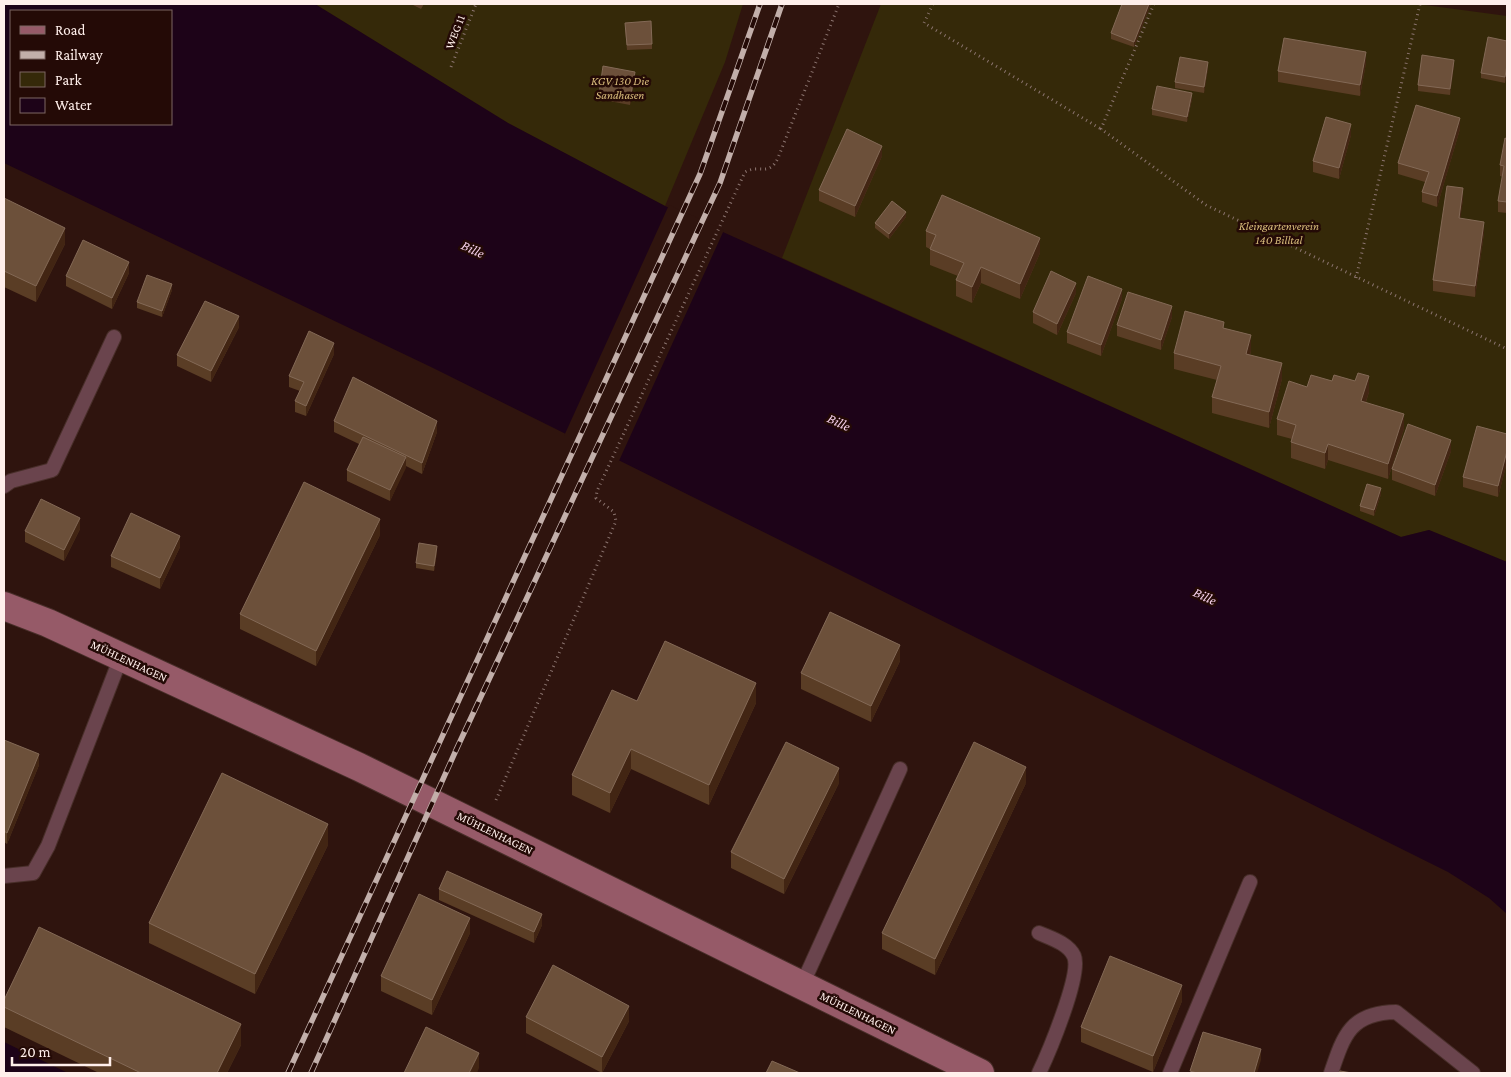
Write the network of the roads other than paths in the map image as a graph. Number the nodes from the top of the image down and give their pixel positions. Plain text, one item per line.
1 (114, 337) dead end
2 (4, 486) edge
3 (4, 606) edge
4 (121, 657) junction
5 (900, 769) dead end
6 (4, 876) edge
7 (1250, 882) dead end
8 (1038, 933) dead end
9 (802, 986) junction
10 (980, 1073) edge
11 (1039, 1073) edge
12 (1170, 1073) edge
13 (1331, 1073) edge
14 (1473, 1073) edge

1 - 2 lane
3 - 4 street, MÜHLENHAGEN
4 - 6 lane
4 - 9 street, MÜHLENHAGEN
5 - 9 lane
7 - 12 lane
8 - 11 lane
9 - 10 street, MÜHLENHAGEN
13 - 14 lane

